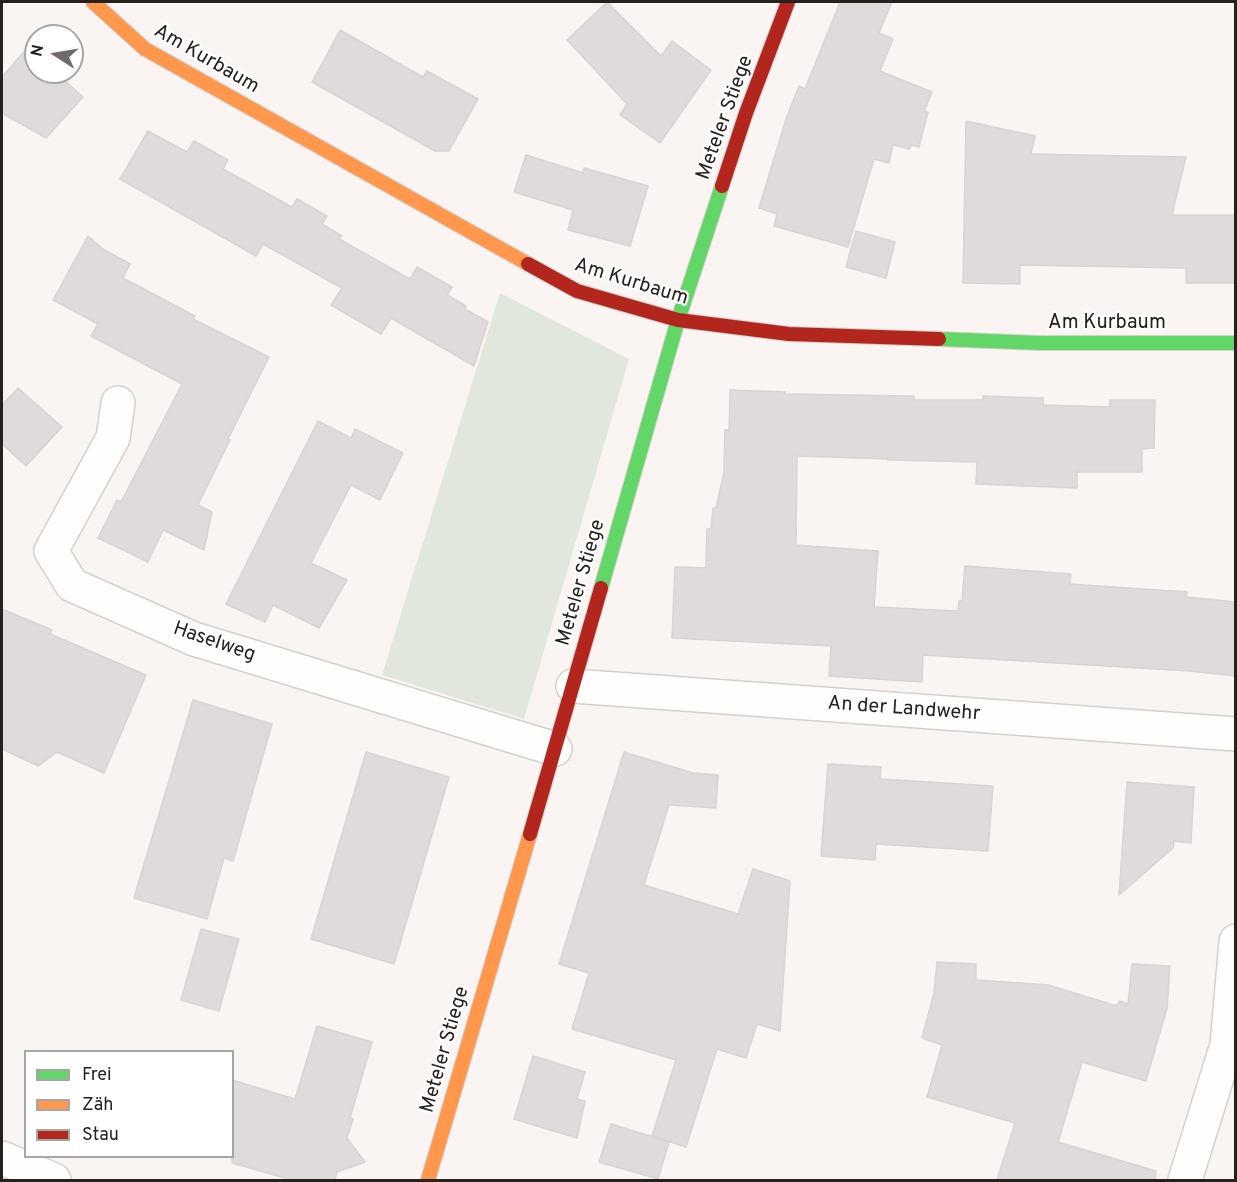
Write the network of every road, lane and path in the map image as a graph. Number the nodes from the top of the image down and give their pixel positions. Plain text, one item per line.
1 (93, 2) edge
2 (788, 2) edge
3 (678, 320) junction
4 (1236, 343) edge
5 (118, 403) dead end
6 (573, 686) junction
7 (1236, 734) edge
8 (555, 749) junction
9 (1236, 941) edge
10 (2, 1158) edge
11 (54, 1180) edge
12 (428, 1180) edge
13 (1185, 1180) edge

1 - 3 street, Am Kurbaum
2 - 3 street, Meteler Stiege
3 - 4 street, Am Kurbaum
3 - 6 street, Meteler Stiege
5 - 8 street, Haselweg
6 - 7 street, An der Landwehr
6 - 8 street, Meteler Stiege
8 - 12 street, Meteler Stiege
9 - 13 street
10 - 11 street

